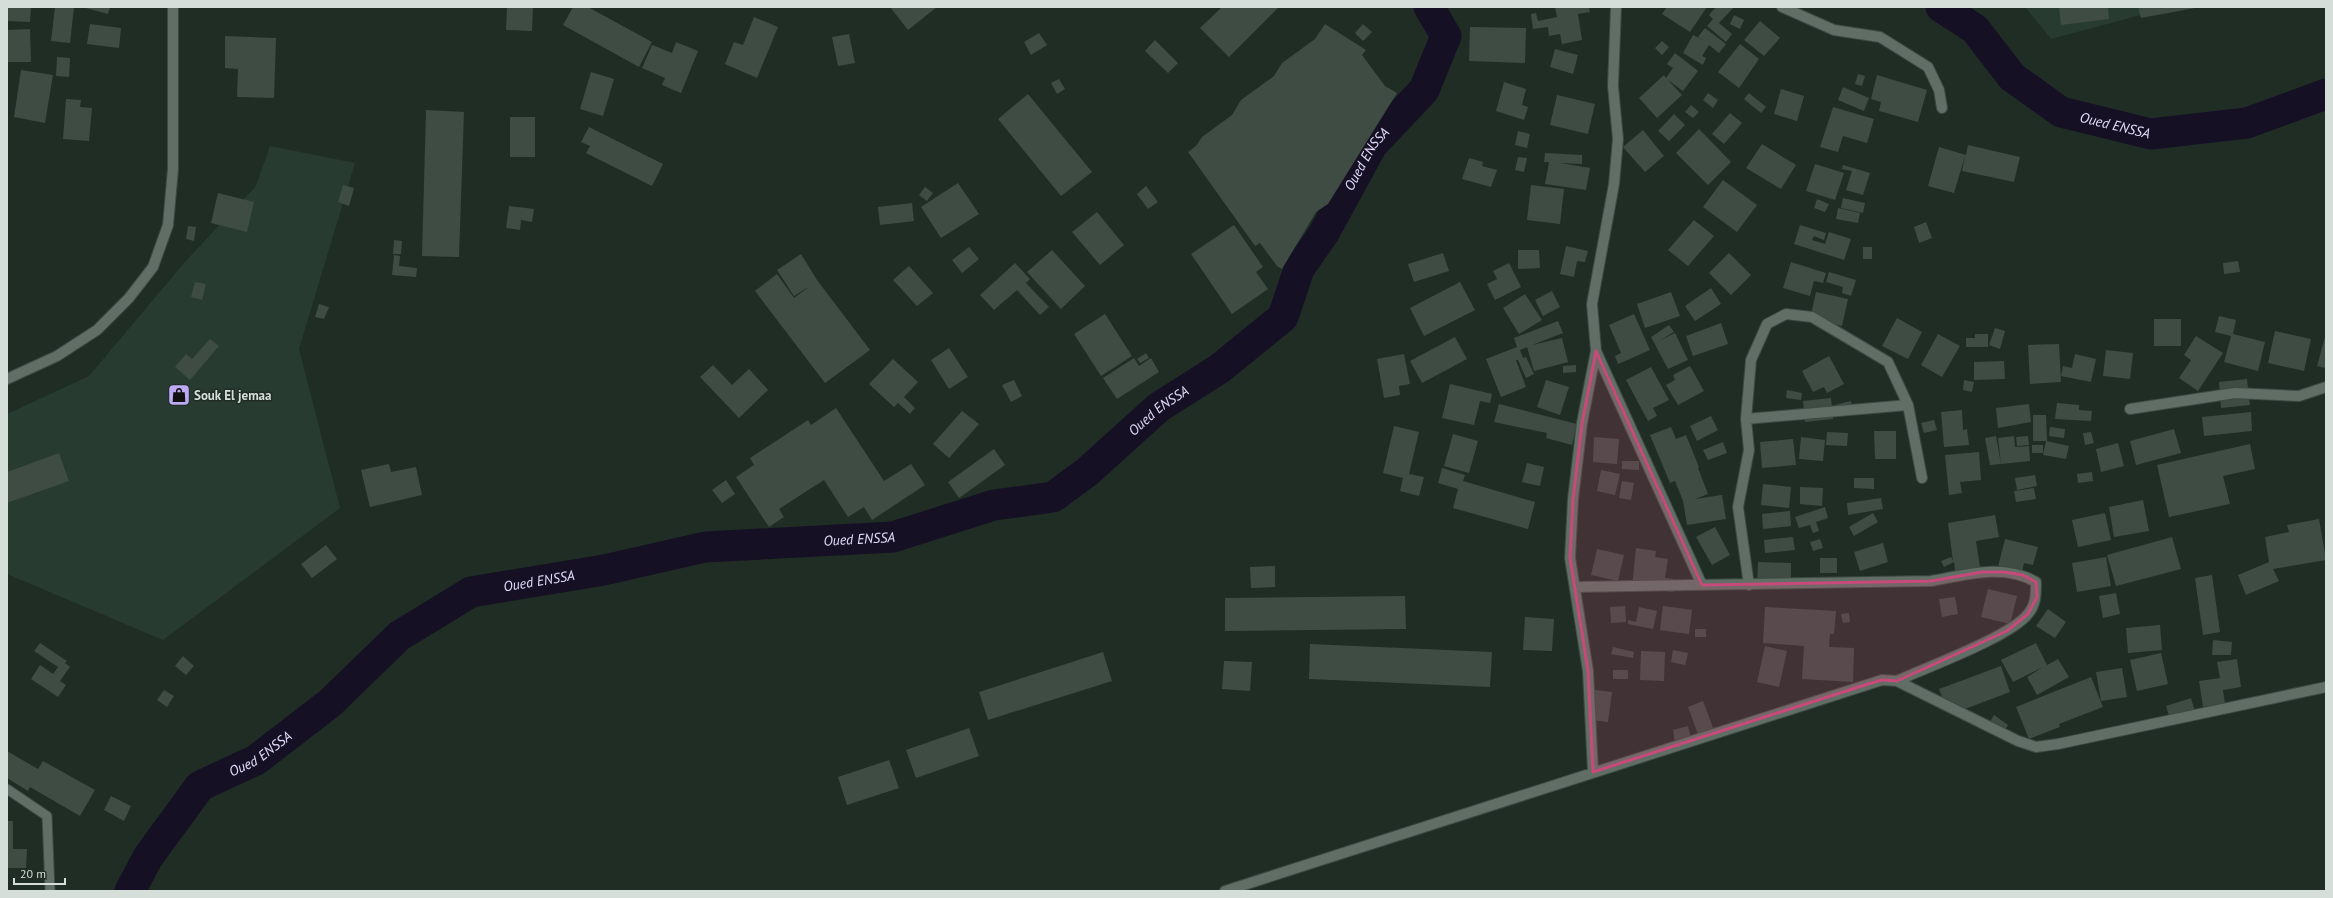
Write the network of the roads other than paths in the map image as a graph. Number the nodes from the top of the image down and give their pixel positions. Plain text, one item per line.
1 (173, 7) edge
2 (1616, 7) edge
3 (1782, 7) edge
4 (1942, 108) dead end
5 (1596, 351) junction
6 (7, 380) edge
7 (2326, 387) edge
8 (1908, 405) junction
9 (2130, 409) dead end
10 (1746, 419) junction
11 (1922, 478) dead end
12 (1702, 585) junction
13 (1749, 585) junction
14 (1575, 587) junction
15 (1897, 681) junction
16 (2326, 687) edge
17 (1593, 772) junction
18 (7, 789) edge
19 (50, 891) edge
20 (1224, 891) edge

1 - 6 street
2 - 5 street
3 - 4 street
5 - 12 street
5 - 14 street
7 - 9 street
8 - 10 street
8 - 10 street
8 - 11 street
10 - 13 street
12 - 13 street
12 - 14 street
13 - 15 street
14 - 17 street
15 - 16 street
15 - 17 street
17 - 20 street
18 - 19 lane

